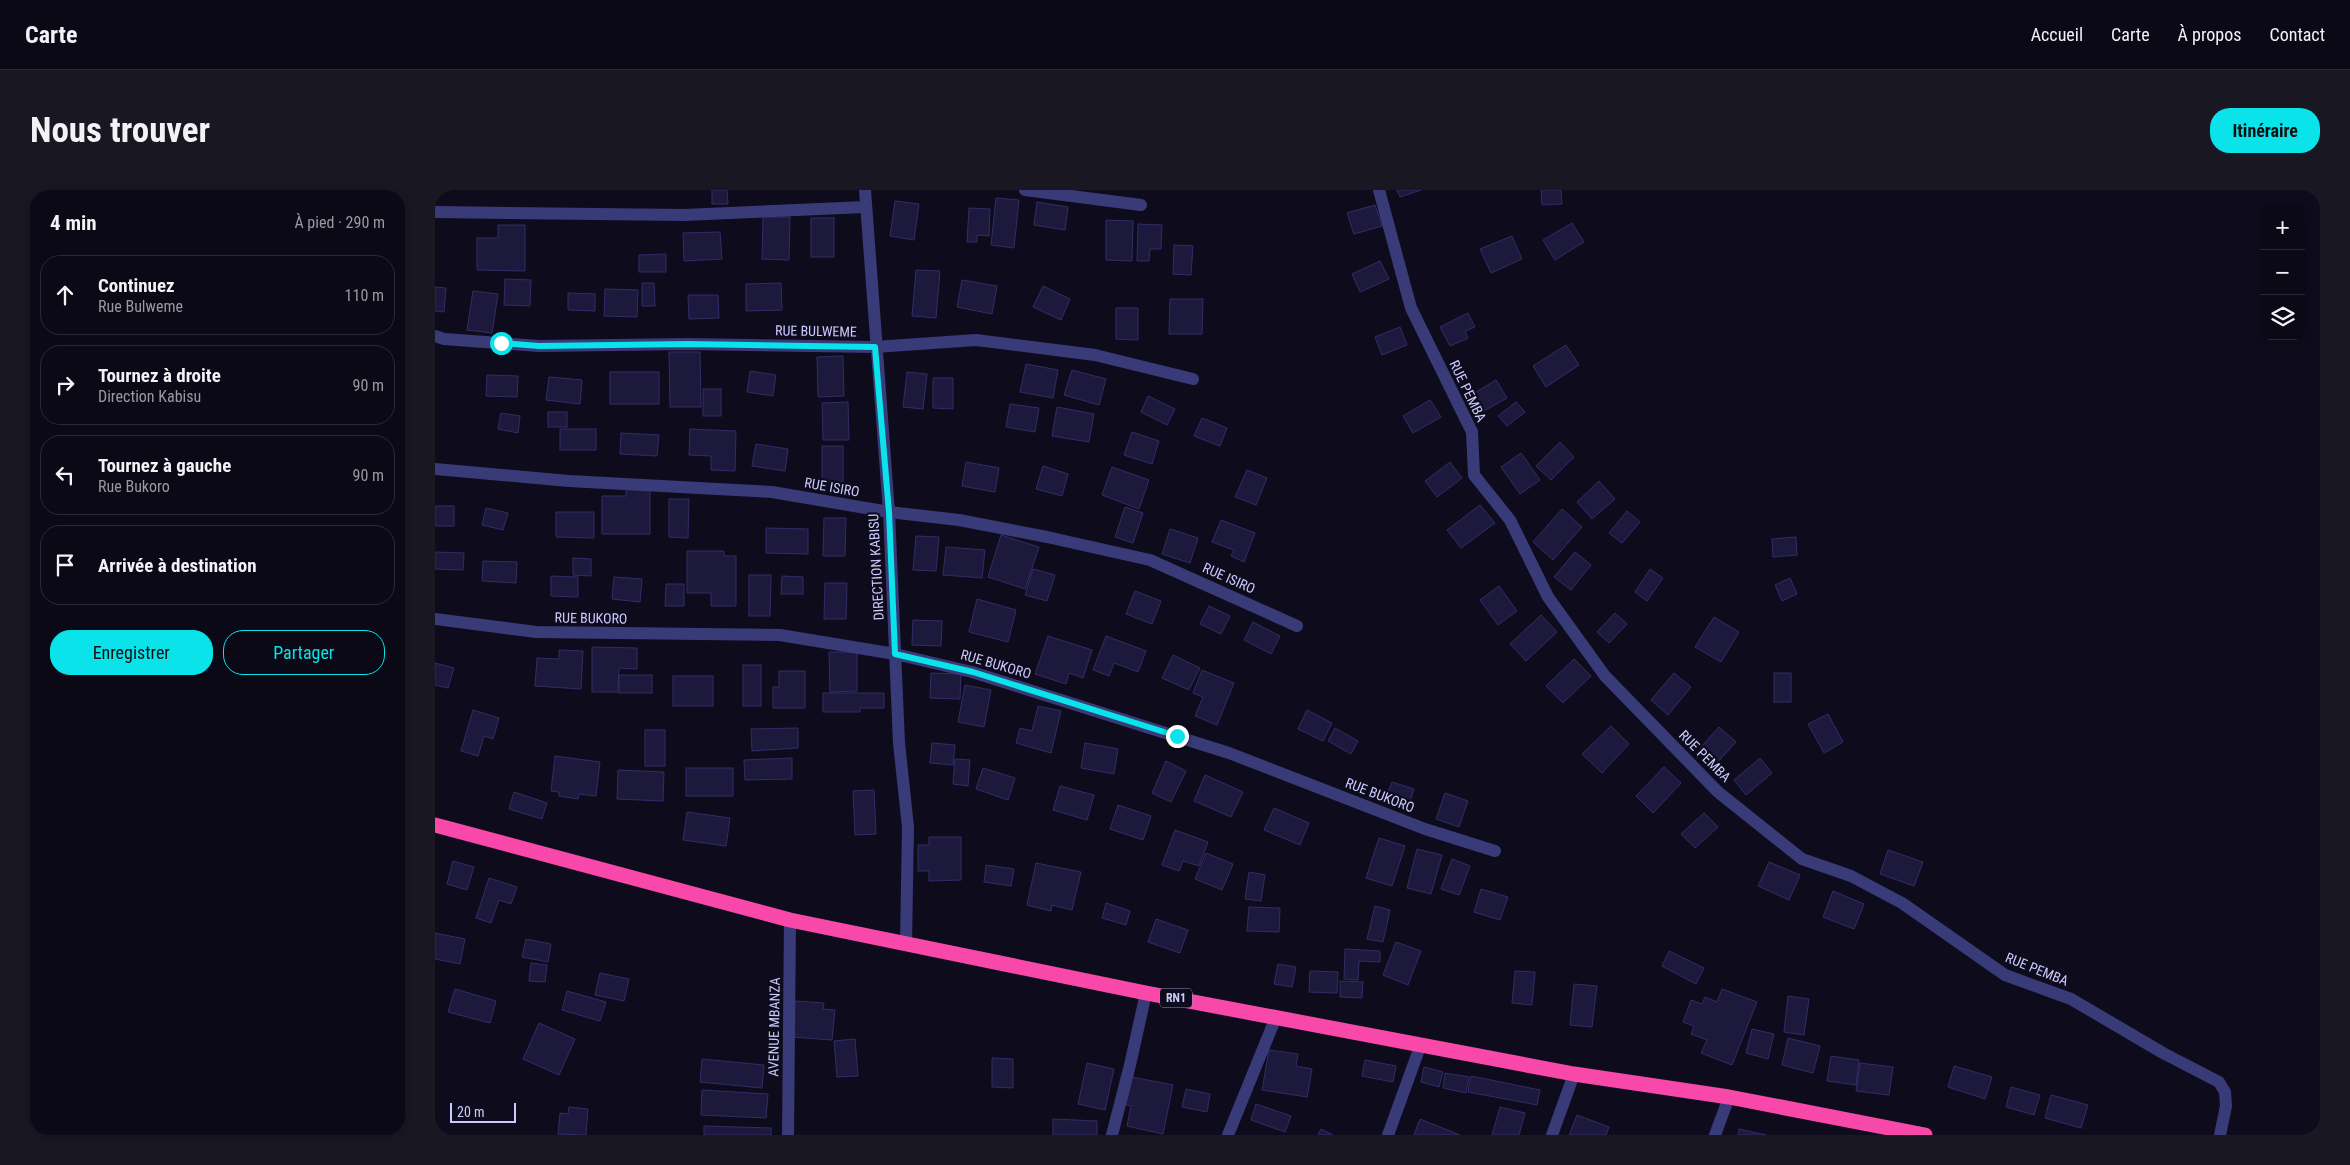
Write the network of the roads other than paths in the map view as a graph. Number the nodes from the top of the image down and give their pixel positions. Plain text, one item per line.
1 (865, 190) edge
2 (1025, 190) edge
3 (1379, 190) edge
4 (1141, 205) dead end
5 (865, 207) junction
6 (435, 212) edge
7 (435, 336) edge
8 (875, 347) junction
9 (1193, 379) dead end
10 (435, 469) edge
11 (889, 512) junction
12 (435, 619) edge
13 (1297, 626) dead end
14 (895, 654) junction
15 (435, 825) edge
16 (1495, 851) dead end
17 (790, 920) junction
18 (906, 943) junction
19 (1146, 993) junction
20 (1276, 1017) junction
21 (1421, 1044) junction
22 (1574, 1074) junction
23 (1729, 1097) junction
24 (1888, 1132) edge
25 (788, 1135) edge
26 (1112, 1135) edge
27 (1228, 1135) edge
28 (1388, 1135) edge
29 (1552, 1135) edge
30 (1715, 1135) edge
31 (1925, 1135) edge
32 (2220, 1135) edge

1 - 5 street, DIRECTION KABISU
2 - 4 street
3 - 32 street, RUE PEMBA
5 - 6 street
5 - 8 street, DIRECTION KABISU
7 - 8 street, RUE BULWEME
8 - 9 street, RUE BULWEME
8 - 11 street, DIRECTION KABISU
10 - 11 street, RUE ISIRO
11 - 13 street, RUE ISIRO
11 - 14 street, DIRECTION KABISU
12 - 14 street, RUE BUKORO
14 - 16 street, RUE BUKORO
14 - 18 street, DIRECTION KABISU
15 - 17 highway, RN1
17 - 18 highway, RN1
17 - 25 street, AVENUE MBANZA
18 - 19 highway, RN1
19 - 20 highway, RN1
19 - 26 street
20 - 21 highway, RN1
20 - 27 street
21 - 22 highway, RN1
21 - 28 street
22 - 23 highway, RN1
22 - 29 street
23 - 24 highway, RN1
23 - 30 street
24 - 31 highway, RN1

